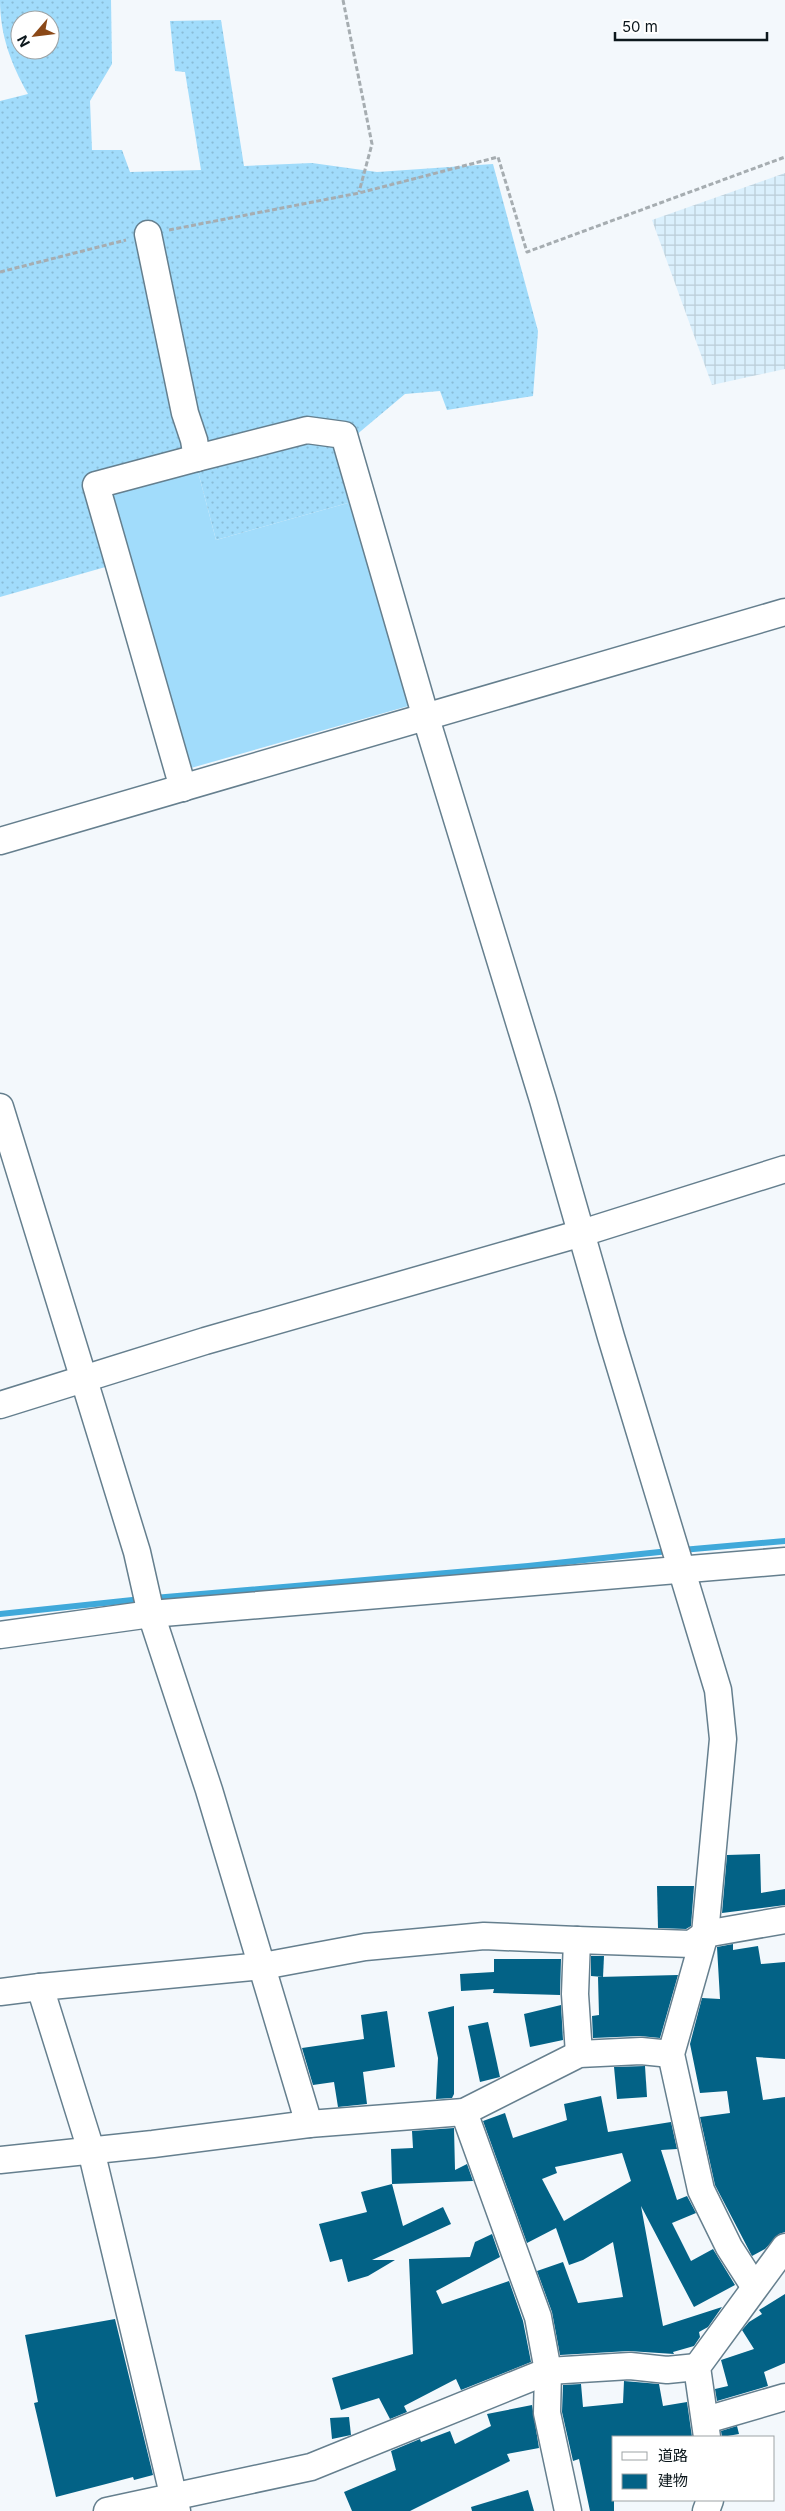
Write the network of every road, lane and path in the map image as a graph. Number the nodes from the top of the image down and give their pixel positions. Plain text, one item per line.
1 (343, 0) edge
2 (785, 158) edge
3 (359, 193) junction
4 (148, 234) junction
5 (0, 272) edge
6 (197, 458) junction
7 (785, 612) edge
8 (426, 718) junction
9 (183, 788) junction
10 (0, 841) edge
11 (0, 1107) edge
12 (785, 1169) edge
13 (582, 1233) junction
14 (83, 1381) junction
15 (0, 1405) edge
16 (785, 1561) edge
17 (681, 1568) junction
18 (151, 1614) junction
19 (0, 1635) edge
20 (785, 1920) edge
21 (705, 1934) junction
22 (577, 1940) junction
23 (262, 1966) junction
24 (40, 1987) junction
25 (0, 1992) edge
26 (579, 2054) junction
27 (671, 2054) junction
28 (464, 2112) junction
29 (309, 2124) junction
30 (92, 2150) junction
31 (0, 2160) edge
32 (785, 2247) edge
33 (754, 2286) junction
34 (697, 2367) junction
35 (548, 2371) junction
36 (785, 2397) edge
37 (706, 2429) edge
38 (175, 2504) edge
39 (107, 2511) edge
40 (568, 2511) edge

1 - 3 path
2 - 3 path
3 - 4 path
4 - 5 path
4 - 6 street
6 - 8 street
6 - 9 street
7 - 8 street
8 - 9 street
8 - 13 street
9 - 10 street
11 - 14 street
12 - 13 street
13 - 14 street
13 - 17 street
14 - 15 street
14 - 18 street
16 - 17 street
17 - 18 street
17 - 21 street
18 - 19 street
18 - 23 street
20 - 21 street
21 - 22 street
21 - 27 street
22 - 23 street
22 - 26 street
23 - 24 street
23 - 29 street
24 - 25 street
24 - 30 street
26 - 27 street
26 - 28 street
27 - 33 street
28 - 29 street
28 - 35 street
29 - 30 street
30 - 31 street
30 - 38 street
32 - 33 street
33 - 34 street
34 - 35 street
34 - 37 street
35 - 38 street
35 - 40 street
36 - 37 street
38 - 39 street

